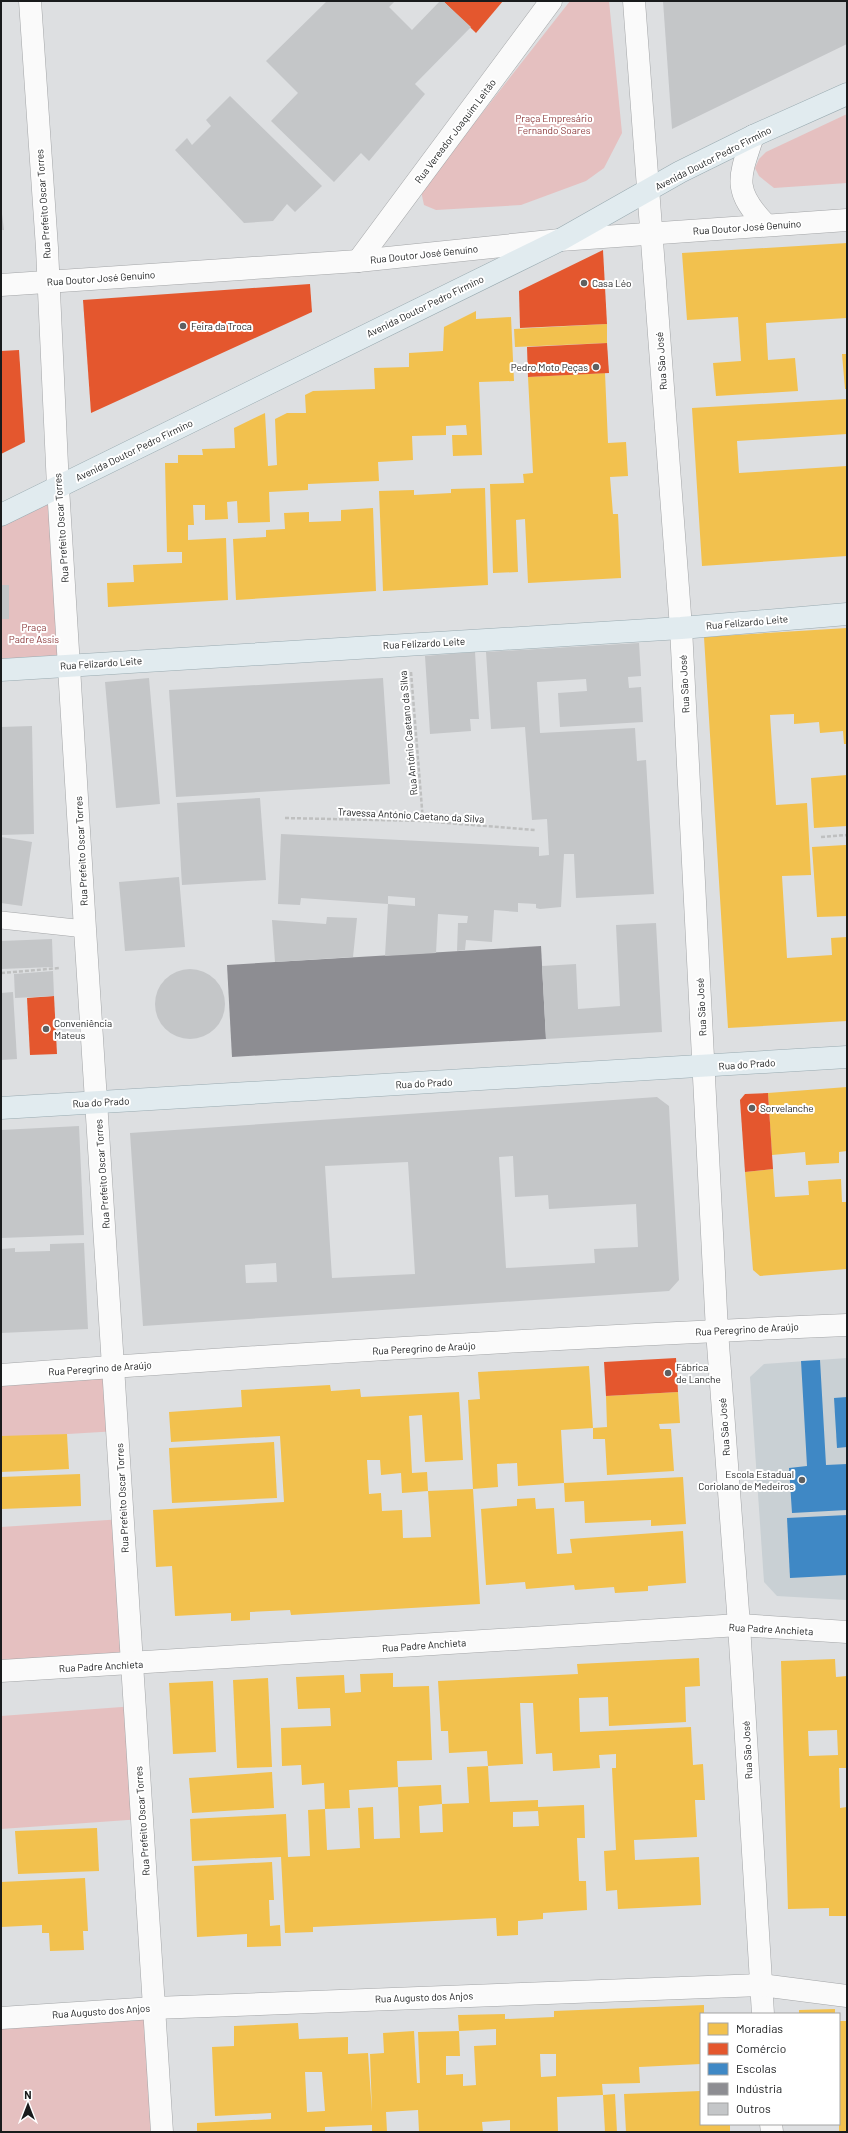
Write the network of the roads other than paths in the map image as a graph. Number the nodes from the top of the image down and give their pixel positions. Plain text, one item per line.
1 (30, 1) edge
2 (551, 1) edge
3 (634, 1) edge
4 (847, 94) edge
5 (753, 136) junction
6 (649, 190) junction
7 (847, 220) edge
8 (766, 225) junction
9 (652, 234) junction
10 (560, 240) junction
11 (358, 261) junction
12 (48, 281) junction
13 (1, 285) edge
14 (58, 487) junction
15 (1, 515) edge
16 (847, 614) edge
17 (681, 628) junction
18 (69, 665) junction
19 (1, 670) edge
20 (1, 920) edge
21 (85, 929) junction
22 (847, 1057) edge
23 (704, 1066) junction
24 (98, 1102) junction
25 (1, 1108) edge
26 (847, 1325) edge
27 (716, 1331) junction
28 (114, 1366) junction
29 (1, 1375) edge
30 (739, 1626) junction
31 (847, 1632) edge
32 (132, 1664) junction
33 (1, 1671) edge
34 (761, 1985) junction
35 (847, 1996) edge
36 (154, 2008) junction
37 (763, 2013) edge
38 (1, 2018) edge
39 (162, 2132) edge

1 - 12 street, Rua Prefeito Oscar Torres
2 - 11 street, Rua Vereador Joaquim Leitão
3 - 6 street, Rua São José
4 - 5 main road, Avenida Doutor Pedro Firmino
5 - 6 main road, Avenida Doutor Pedro Firmino
5 - 8 street
6 - 9 street, Rua São José
6 - 10 main road, Avenida Doutor Pedro Firmino
7 - 8 street, Rua Doutor José Genuíno
8 - 9 street, Rua Doutor José Genuíno
9 - 10 street, Rua Doutor José Genuíno
9 - 17 street, Rua São José
10 - 11 street, Rua Doutor José Genuíno
10 - 14 main road, Avenida Doutor Pedro Firmino
11 - 12 street, Rua Doutor José Genuíno
12 - 13 street, Rua Doutor José Genuíno
12 - 14 street, Rua Prefeito Oscar Torres
14 - 15 main road, Avenida Doutor Pedro Firmino
14 - 18 street, Rua Prefeito Oscar Torres
16 - 17 main road, Rua Felizardo Leite
17 - 18 main road, Rua Felizardo Leite
17 - 23 street, Rua São José
18 - 19 main road, Rua Felizardo Leite
18 - 21 street, Rua Prefeito Oscar Torres
20 - 21 lane
21 - 24 street, Rua Prefeito Oscar Torres
22 - 23 main road, Rua do Prado
23 - 24 main road, Rua do Prado
23 - 27 street, Rua São José
24 - 25 main road, Rua do Prado
24 - 28 street, Rua Prefeito Oscar Torres
26 - 27 street, Rua Peregrino de Araújo
27 - 28 street, Rua Peregrino de Araújo
27 - 30 street, Rua São José
28 - 29 street, Rua Peregrino de Araújo
28 - 32 street, Rua Prefeito Oscar Torres
30 - 31 street, Rua Padre Anchieta
30 - 32 street, Rua Padre Anchieta
30 - 34 street, Rua São José
32 - 33 street, Rua Padre Anchieta
32 - 36 street, Rua Prefeito Oscar Torres
34 - 35 street, Rua Augusto dos Anjos
34 - 36 street, Rua Augusto dos Anjos
34 - 37 street, Rua São José
36 - 38 street, Rua Augusto dos Anjos
36 - 39 street, Rua Prefeito Oscar Torres

